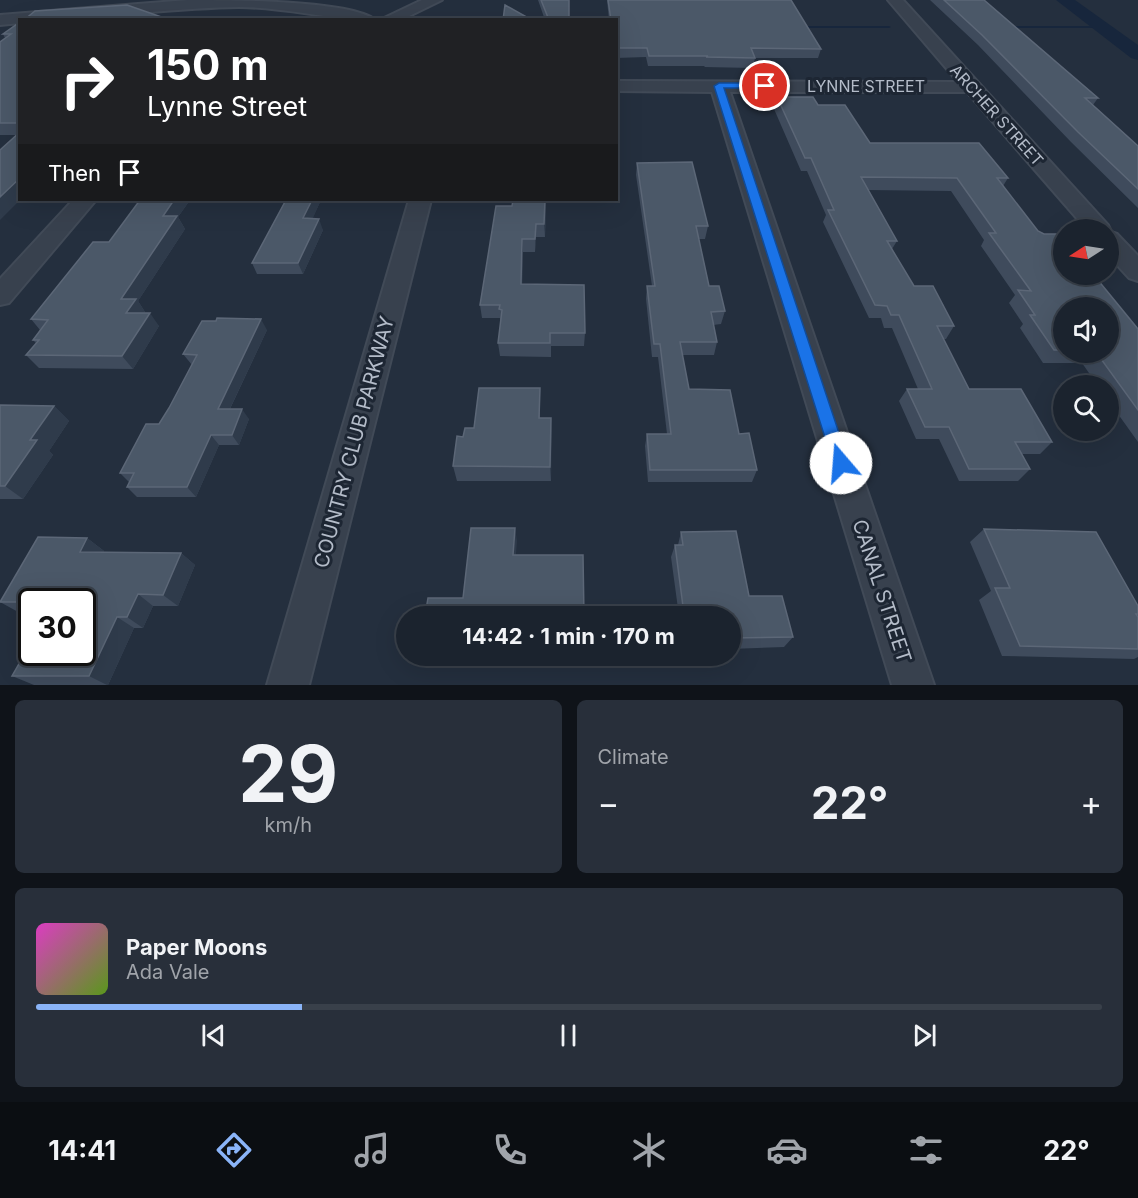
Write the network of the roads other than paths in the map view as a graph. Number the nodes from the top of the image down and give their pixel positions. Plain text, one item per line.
1 (435, 0) edge
2 (895, 0) edge
3 (257, 2) junction
4 (24, 18) edge
5 (244, 18) edge
6 (360, 18) edge
7 (392, 18) edge
8 (18, 19) edge
9 (0, 20) edge
10 (618, 86) edge
11 (719, 86) junction
12 (972, 87) junction
13 (84, 201) edge
14 (420, 201) edge
15 (1090, 219) edge
16 (1119, 251) edge
17 (1138, 272) edge
18 (0, 296) edge
19 (288, 685) edge
20 (913, 685) edge

1 - 7 street
2 - 12 street, ARCHER STREET
3 - 4 street
3 - 5 street
3 - 6 street
8 - 9 street
10 - 11 street, LYNNE STREET
11 - 12 street, LYNNE STREET
11 - 20 street, CANAL STREET
12 - 15 street, ARCHER STREET
13 - 18 street
14 - 19 street, COUNTRY CLUB PARKWAY
16 - 17 street

